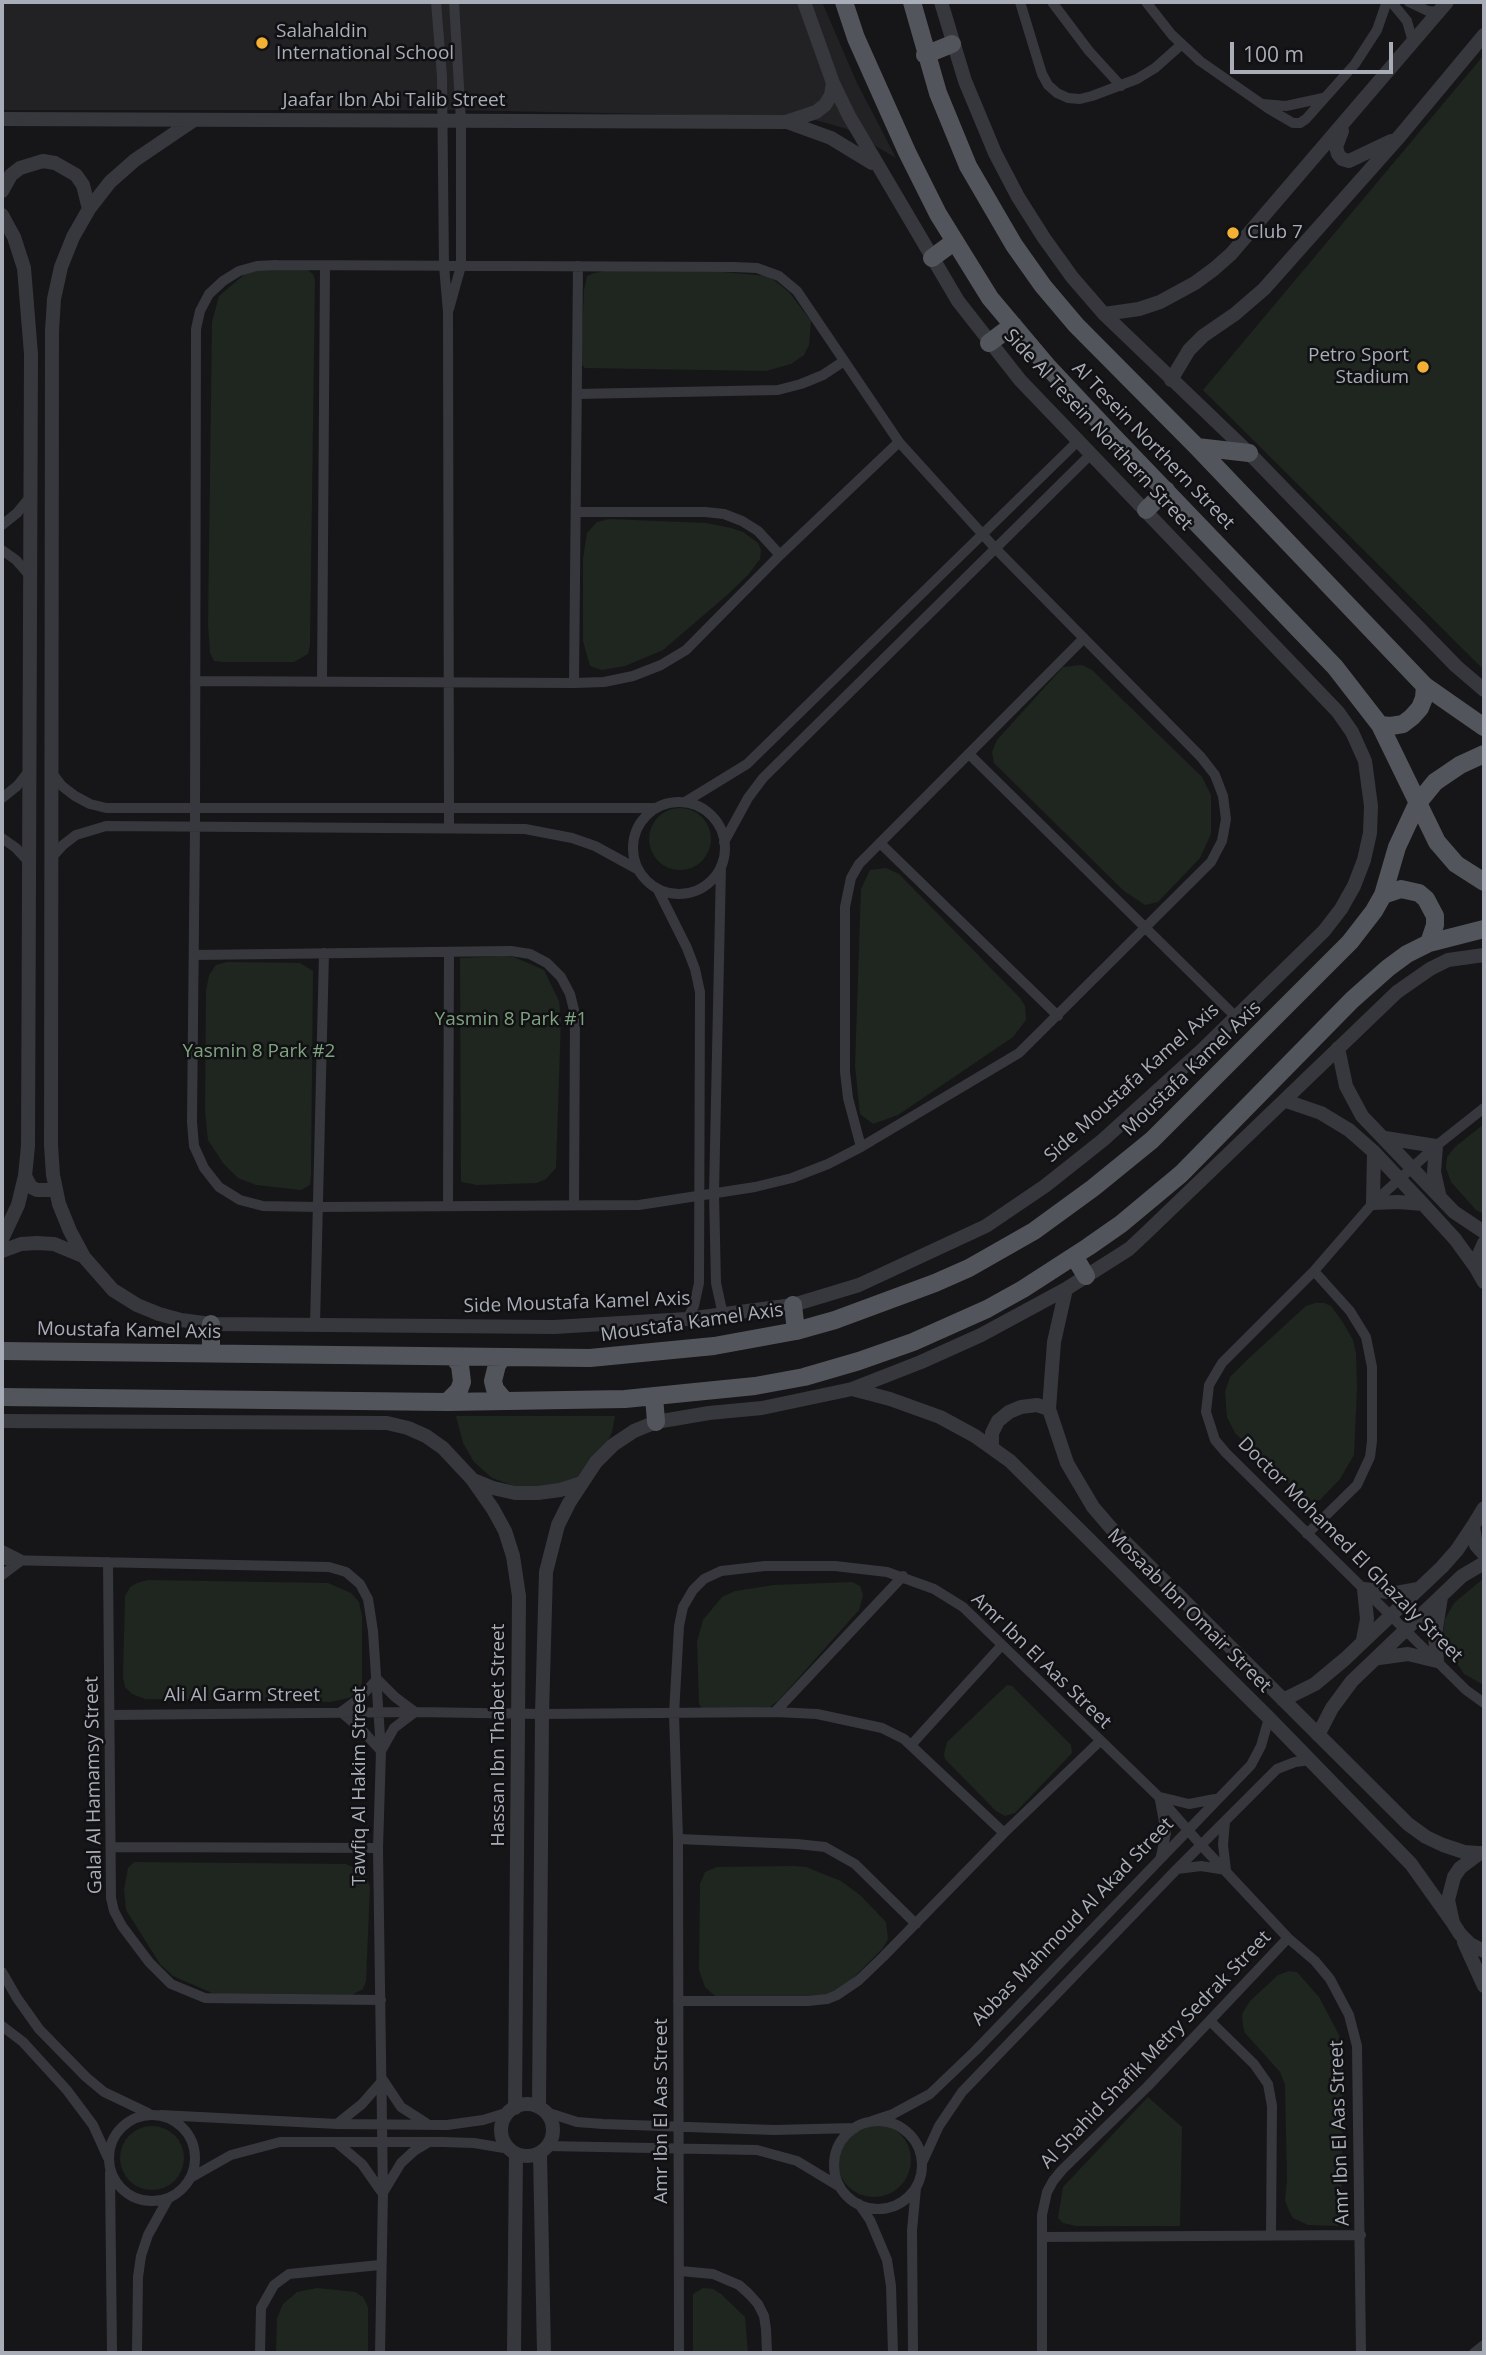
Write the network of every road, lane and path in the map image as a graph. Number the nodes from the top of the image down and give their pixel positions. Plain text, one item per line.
1 (436, 2) edge
2 (454, 2) edge
3 (804, 2) edge
4 (844, 2) edge
5 (912, 2) edge
6 (941, 2) edge
7 (1020, 2) edge
8 (1052, 2) edge
9 (1146, 2) edge
10 (1409, 2) edge
11 (1389, 3) edge
12 (1443, 7) edge
13 (1484, 35) edge
14 (1413, 42) junction
15 (953, 44) junction
16 (1182, 44) junction
17 (925, 55) junction
18 (833, 83) junction
19 (1121, 86) junction
20 (1326, 97) junction
21 (1261, 104) junction
22 (1304, 104) junction
23 (1286, 106) junction
24 (2, 119) edge
25 (1307, 119) junction
26 (194, 120) junction
27 (1347, 120) junction
28 (443, 121) junction
29 (461, 121) junction
30 (1286, 121) junction
31 (786, 122) junction
32 (1399, 137) junction
33 (879, 169) junction
34 (2, 191) edge
35 (89, 209) junction
36 (2, 215) edge
37 (955, 241) junction
38 (932, 258) junction
39 (325, 265) junction
40 (444, 266) junction
41 (461, 266) junction
42 (578, 266) junction
43 (448, 312) junction
44 (1104, 314) junction
45 (1013, 325) junction
46 (989, 342) junction
47 (31, 354) junction
48 (52, 354) junction
49 (844, 361) junction
50 (1171, 380) junction
51 (577, 394) junction
52 (1077, 441) junction
53 (899, 442) junction
54 (1197, 447) junction
55 (1249, 453) junction
56 (1091, 454) junction
57 (1166, 490) junction
58 (30, 497) junction
59 (1146, 510) junction
60 (576, 512) junction
61 (2, 525) edge
62 (983, 535) junction
63 (995, 548) junction
64 (2, 550) edge
65 (780, 555) junction
66 (30, 576) junction
67 (1084, 638) junction
68 (195, 681) junction
69 (322, 682) junction
70 (449, 683) junction
71 (574, 683) junction
72 (1424, 686) junction
73 (1484, 690) edge
74 (1380, 725) junction
75 (1484, 727) edge
76 (969, 754) junction
77 (1484, 754) edge
78 (29, 771) junction
79 (52, 773) junction
80 (2, 798) edge
81 (685, 802) junction
82 (1417, 804) junction
83 (449, 807) junction
84 (195, 808) junction
85 (656, 808) junction
86 (1370, 821) joint
87 (195, 826) junction
88 (449, 828) junction
89 (2, 838) edge
90 (724, 842) junction
91 (880, 843) junction
92 (52, 857) junction
93 (29, 862) junction
94 (721, 866) junction
95 (637, 869) junction
96 (1484, 881) edge
97 (658, 890) junction
98 (1382, 894) junction
99 (1146, 928) junction
100 (1484, 929) edge
101 (1429, 943) junction
102 (449, 952) junction
103 (324, 953) junction
104 (194, 955) junction
105 (1484, 955) edge
106 (28, 1004) junction
107 (51, 1004) junction
108 (1058, 1016) junction
109 (1236, 1016) junction
110 (1338, 1048) junction
111 (1286, 1101) junction
112 (1484, 1108) edge
113 (1385, 1138) junction
114 (1436, 1146) junction
115 (861, 1147) junction
116 (1374, 1152) junction
117 (1413, 1168) junction
118 (25, 1176) junction
119 (1399, 1180) junction
120 (55, 1186) junction
121 (714, 1194) junction
122 (701, 1195) junction
123 (1440, 1198) junction
124 (1373, 1203) junction
125 (1423, 1204) junction
126 (574, 1205) junction
127 (448, 1206) junction
128 (319, 1207) junction
129 (1484, 1232) edge
130 (2, 1239) edge
131 (1484, 1243) edge
132 (2, 1251) edge
133 (1074, 1256) junction
134 (85, 1257) junction
135 (1476, 1268) junction
136 (1314, 1271) junction
137 (1086, 1276) junction
138 (1484, 1282) edge
139 (1066, 1289) junction
140 (793, 1305) junction
141 (723, 1315) junction
142 (687, 1319) junction
143 (211, 1324) junction
144 (315, 1325) junction
145 (796, 1331) junction
146 (2, 1351) edge
147 (211, 1353) junction
148 (454, 1358) junction
149 (502, 1358) junction
150 (852, 1389) junction
151 (654, 1396) junction
152 (2, 1397) edge
153 (505, 1401) junction
154 (447, 1402) junction
155 (1049, 1409) junction
156 (656, 1422) junction
157 (6, 1424) edge
158 (992, 1447) junction
159 (472, 1479) junction
160 (582, 1483) junction
161 (1483, 1508) edge
162 (1473, 1526) junction
163 (1307, 1534) junction
164 (2, 1549) edge
165 (1484, 1554) edge
166 (2, 1560) edge
167 (22, 1560) junction
168 (108, 1562) junction
169 (1484, 1563) edge
170 (2, 1575) edge
171 (903, 1577) junction
172 (1364, 1589) junction
173 (1418, 1589) junction
174 (1441, 1597) junction
175 (1391, 1615) junction
176 (1405, 1629) junction
177 (1363, 1640) junction
178 (1002, 1645) junction
179 (1379, 1658) junction
180 (1437, 1661) junction
181 (377, 1679) junction
182 (1283, 1700) junction
183 (1484, 1703) edge
184 (415, 1712) junction
185 (775, 1712) junction
186 (341, 1713) junction
187 (378, 1713) junction
188 (110, 1714) junction
189 (519, 1714) junction
190 (542, 1714) junction
191 (674, 1714) junction
192 (1269, 1718) junction
193 (1318, 1735) junction
194 (1100, 1741) junction
195 (912, 1744) junction
196 (381, 1751) junction
197 (1311, 1760) junction
198 (1159, 1797) junction
199 (1218, 1799) junction
200 (1225, 1821) junction
201 (1188, 1830) junction
202 (1004, 1833) junction
203 (678, 1839) junction
204 (1201, 1845) junction
205 (111, 1847) junction
206 (378, 1848) junction
207 (1481, 1852) edge
208 (1161, 1857) junction
209 (1177, 1869) junction
210 (1226, 1870) junction
211 (916, 1924) junction
212 (1456, 1929) junction
213 (1288, 1938) junction
214 (1484, 1951) edge
215 (2, 1972) edge
216 (1484, 1986) edge
217 (381, 2000) junction
218 (678, 2001) junction
219 (1210, 2021) junction
220 (2, 2026) edge
221 (383, 2080) junction
222 (512, 2110) junction
223 (543, 2110) junction
224 (156, 2115) junction
225 (872, 2121) junction
226 (382, 2123) junction
227 (337, 2124) junction
228 (428, 2125) junction
229 (679, 2126) junction
230 (855, 2127) junction
231 (335, 2141) junction
232 (382, 2141) junction
233 (429, 2142) junction
234 (679, 2148) junction
235 (544, 2150) junction
236 (513, 2151) junction
237 (922, 2163) junction
238 (109, 2165) junction
239 (192, 2177) junction
240 (840, 2187) junction
241 (916, 2188) junction
242 (383, 2193) junction
243 (168, 2199) junction
244 (859, 2204) junction
245 (1271, 2235) junction
246 (1361, 2235) junction
247 (1042, 2237) junction
248 (380, 2265) junction
249 (680, 2272) junction
250 (1484, 2345) edge
251 (112, 2353) edge
252 (136, 2353) edge
253 (260, 2353) edge
254 (380, 2353) edge
255 (514, 2353) edge
256 (544, 2353) edge
257 (679, 2353) edge
258 (766, 2353) edge
259 (893, 2353) edge
260 (913, 2353) edge
261 (1042, 2353) edge
262 (1362, 2353) edge
263 (1474, 2353) edge

1 - 28 street
2 - 29 street
3 - 18 street, Side Al Tesein Northern Street
4 - 37 main road, Al Tesein Northern Street
5 - 17 main road, Al Tesein Northern Street
6 - 15 street
7 - 19 street
8 - 19 street
9 - 16 street
10 - 12 street
11 - 14 street
11 - 20 street
12 - 14 street
13 - 32 street
14 - 27 street
15 - 17 main road
15 - 44 street
16 - 19 street
16 - 21 street
17 - 54 main road, Al Tesein Northern Street
18 - 31 street, Jaafar Ibn Abi Talib Street
18 - 33 street, Side Al Tesein Northern Street
20 - 22 street
20 - 25 street
21 - 23 street
21 - 30 street
22 - 23 street
22 - 25 street
23 - 30 street
24 - 26 street, Jaafar Ibn Abi Talib Street
25 - 30 street
26 - 28 street, Jaafar Ibn Abi Talib Street
26 - 35 street, Side Moustafa Kamel Axis
27 - 32 street
27 - 44 street
28 - 29 street, Jaafar Ibn Abi Talib Street
28 - 40 street
29 - 31 street, Jaafar Ibn Abi Talib Street
29 - 41 street
31 - 33 street, Jaafar Ibn Abi Talib Street
32 - 50 street
33 - 38 street, Side Al Tesein Northern Street
34 - 35 street
35 - 48 street, Side Moustafa Kamel Axis
36 - 47 street
37 - 38 main road
37 - 45 main road, Al Tesein Northern Street
38 - 46 street, Side Al Tesein Northern Street
39 - 40 street
39 - 68 street
39 - 69 street
40 - 41 street
40 - 43 street
41 - 42 street
41 - 43 street
42 - 49 street
42 - 51 street
43 - 70 street
44 - 50 street
45 - 46 main road
45 - 57 main road, Al Tesein Northern Street
46 - 52 street, Side Al Tesein Northern Street
47 - 48 street
47 - 58 street
48 - 79 street, Side Moustafa Kamel Axis
49 - 51 street
49 - 53 street
50 - 55 street
51 - 60 street
52 - 56 street, Side Al Tesein Northern Street
52 - 62 street
53 - 62 street
53 - 65 street
54 - 55 main road
54 - 72 main road, Al Tesein Northern Street
55 - 73 street
56 - 59 street, Side Al Tesein Northern Street
56 - 63 street
57 - 59 main road
57 - 74 main road, Al Tesein Northern Street
58 - 61 street
58 - 66 street
59 - 86 street, Side Al Tesein Northern Street
60 - 65 street
60 - 71 street
62 - 63 street
62 - 81 street
63 - 67 street
63 - 90 street
64 - 66 street
65 - 71 street
66 - 78 street
67 - 76 street
67 - 99 street
68 - 69 street
68 - 84 street
69 - 70 street
70 - 71 street
70 - 83 street
72 - 74 main road
72 - 75 main road, Al Tesein Northern Street
74 - 82 main road, Al Tesein Northern Street
76 - 91 street
76 - 99 street
77 - 82 main road, Moustafa Kamel Axis
78 - 80 street
78 - 93 street
79 - 84 street
79 - 92 street, Side Moustafa Kamel Axis
81 - 85 street
81 - 90 street
82 - 96 main road, Al Tesein Northern Street
82 - 98 main road, Moustafa Kamel Axis
83 - 84 street
83 - 85 street
83 - 88 street
84 - 87 street
85 - 95 street
86 - 109 street, Side Moustafa Kamel Axis
87 - 88 street
87 - 92 street
87 - 104 street
88 - 95 street
89 - 93 street
90 - 94 street
91 - 108 street
91 - 115 street
92 - 107 street, Side Moustafa Kamel Axis
93 - 106 street
94 - 97 street
94 - 121 street
95 - 97 street
97 - 122 street
98 - 101 main road
98 - 145 main road, Moustafa Kamel Axis
99 - 108 street
99 - 109 street
100 - 101 main road
101 - 133 main road
102 - 103 street
102 - 126 street
102 - 127 street
103 - 104 street
103 - 128 street
104 - 128 street
105 - 110 street
106 - 107 street
106 - 118 street
107 - 120 street, Side Moustafa Kamel Axis
108 - 115 street
109 - 140 street, Side Moustafa Kamel Axis
110 - 111 street
110 - 113 street
111 - 116 street
111 - 137 street
112 - 114 street, Doctor Mohamed El Ghazaly Street
113 - 114 street
113 - 117 street
114 - 117 street, Doctor Mohamed El Ghazaly Street
114 - 123 street
115 - 121 street
116 - 119 street
116 - 124 street
117 - 119 street, Doctor Mohamed El Ghazaly Street
117 - 123 street
118 - 120 street
118 - 130 street
119 - 124 street, Doctor Mohamed El Ghazaly Street
119 - 125 street
120 - 134 street, Side Moustafa Kamel Axis
121 - 122 street
121 - 141 street
122 - 126 street
122 - 142 street
123 - 129 street
124 - 125 street
124 - 136 street, Doctor Mohamed El Ghazaly Street
125 - 135 street
126 - 127 street
127 - 128 street
128 - 144 street
131 - 135 street
132 - 134 street
133 - 137 main road
133 - 151 main road
134 - 143 street, Side Moustafa Kamel Axis
135 - 138 street
136 - 163 street
136 - 163 street, Doctor Mohamed El Ghazaly Street
137 - 139 street
139 - 150 street
139 - 155 street, Mosaab Ibn Omair Street
140 - 141 street, Side Moustafa Kamel Axis
140 - 145 main road
141 - 142 street, Side Moustafa Kamel Axis
142 - 144 street, Side Moustafa Kamel Axis
143 - 144 street, Side Moustafa Kamel Axis
143 - 147 main road
145 - 149 main road, Moustafa Kamel Axis
146 - 147 main road, Moustafa Kamel Axis
147 - 148 main road, Moustafa Kamel Axis
148 - 149 main road, Moustafa Kamel Axis
148 - 154 main road
149 - 153 main road
150 - 156 street
150 - 158 street, Mosaab Ibn Omair Street
151 - 153 main road
151 - 156 main road
152 - 154 main road
153 - 154 main road
155 - 158 street
155 - 182 street, Mosaab Ibn Omair Street
156 - 160 street
157 - 159 street, Hassan Ibn Thabet Street
158 - 192 street, Mosaab Ibn Omair Street
159 - 160 street
159 - 189 street, Hassan Ibn Thabet Street
160 - 190 street
161 - 162 street
162 - 165 street
162 - 173 street
163 - 172 street, Doctor Mohamed El Ghazaly Street
164 - 167 street
166 - 167 street, Tawfiq Al Hakim Street
167 - 168 street, Tawfiq Al Hakim Street
167 - 170 street
168 - 181 street, Tawfiq Al Hakim Street
168 - 188 street, Galal Al Hamamsy Street
169 - 174 street
171 - 178 street, Amr Ibn El Aas Street
171 - 185 street
171 - 191 street, Amr Ibn El Aas Street
172 - 173 street
172 - 175 street, Doctor Mohamed El Ghazaly Street
172 - 177 street
173 - 175 street
174 - 176 street
174 - 180 street
175 - 176 street, Doctor Mohamed El Ghazaly Street
175 - 177 street
176 - 179 street
176 - 180 street, Doctor Mohamed El Ghazaly Street
177 - 182 street
178 - 194 street, Amr Ibn El Aas Street
178 - 195 street
179 - 180 street
179 - 193 street
180 - 183 street, Doctor Mohamed El Ghazaly Street
181 - 184 street
181 - 186 street
181 - 187 street, Tawfiq Al Hakim Street
182 - 193 street, Mosaab Ibn Omair Street
184 - 187 street, Ali Al Garm Street
184 - 189 street, Ali Al Garm Street
184 - 196 street
185 - 191 street, Ali Al Garm Street
185 - 195 street, Ali Al Garm Street
186 - 187 street, Ali Al Garm Street
186 - 188 street, Ali Al Garm Street
186 - 196 street
187 - 196 street, Tawfiq Al Hakim Street
188 - 205 street, Galal Al Hamamsy Street
189 - 190 street, Ali Al Garm Street
189 - 222 street, Hassan Ibn Thabet Street
190 - 191 street, Ali Al Garm Street
190 - 223 street
191 - 203 street, Amr Ibn El Aas Street
192 - 197 street, Mosaab Ibn Omair Street
192 - 199 street, Abbas Mahmoud Al Akad Street
193 - 207 street, Mosaab Ibn Omair Street
194 - 198 street, Amr Ibn El Aas Street
194 - 202 street
195 - 202 street, Ali Al Garm Street
196 - 206 street, Tawfiq Al Hakim Street
197 - 200 street, Abbas Mahmoud Al Akad Street
197 - 212 street, Mosaab Ibn Omair Street
198 - 199 street
198 - 201 street, Amr Ibn El Aas Street
198 - 208 street
199 - 201 street, Abbas Mahmoud Al Akad Street
200 - 204 street, Abbas Mahmoud Al Akad Street
200 - 210 street
201 - 204 street, Amr Ibn El Aas Street
201 - 208 street, Abbas Mahmoud Al Akad Street
202 - 211 street
203 - 211 street
203 - 218 street, Amr Ibn El Aas Street
204 - 209 street, Abbas Mahmoud Al Akad Street
204 - 210 street, Amr Ibn El Aas Street
205 - 206 street
205 - 217 street, Galal Al Hamamsy Street
206 - 217 street, Tawfiq Al Hakim Street
207 - 212 street
208 - 225 street, Abbas Mahmoud Al Akad Street
209 - 210 street
209 - 237 street, Abbas Mahmoud Al Akad Street
210 - 213 street, Amr Ibn El Aas Street
211 - 218 street
212 - 214 street
212 - 216 street, Mosaab Ibn Omair Street
213 - 219 street, Al Shahid Shafik Metry Sedrak Street
213 - 246 street, Amr Ibn El Aas Street
215 - 224 street
217 - 221 street, Tawfiq Al Hakim Street
218 - 229 street, Amr Ibn El Aas Street
219 - 245 street
219 - 247 street, Al Shahid Shafik Metry Sedrak Street
220 - 238 street
221 - 226 street, Tawfiq Al Hakim Street
221 - 227 street
221 - 228 street
222 - 223 street
222 - 228 street
222 - 236 street
223 - 229 street
223 - 235 street
224 - 227 street
224 - 238 street
224 - 239 street
225 - 230 street
225 - 237 street
226 - 227 street
226 - 228 street
226 - 232 street, Tawfiq Al Hakim Street
229 - 230 street
229 - 234 street, Amr Ibn El Aas Street
230 - 240 street
231 - 232 street
231 - 239 street
231 - 242 street
232 - 233 street
232 - 242 street, Tawfiq Al Hakim Street
233 - 236 street
233 - 242 street
234 - 235 street
234 - 240 street
234 - 249 street, Amr Ibn El Aas Street
235 - 236 street
235 - 256 street
236 - 255 street
237 - 241 street
238 - 243 street
238 - 251 street
239 - 243 street
240 - 244 street
241 - 244 street
241 - 260 street
242 - 248 street, Tawfiq Al Hakim Street
243 - 252 street
244 - 259 street
245 - 246 street
245 - 247 street
246 - 262 street, Amr Ibn El Aas Street
247 - 261 street, Al Shahid Shafik Metry Sedrak Street
248 - 253 street
248 - 254 street, Tawfiq Al Hakim Street
249 - 257 street, Amr Ibn El Aas Street
249 - 258 street
250 - 263 street

